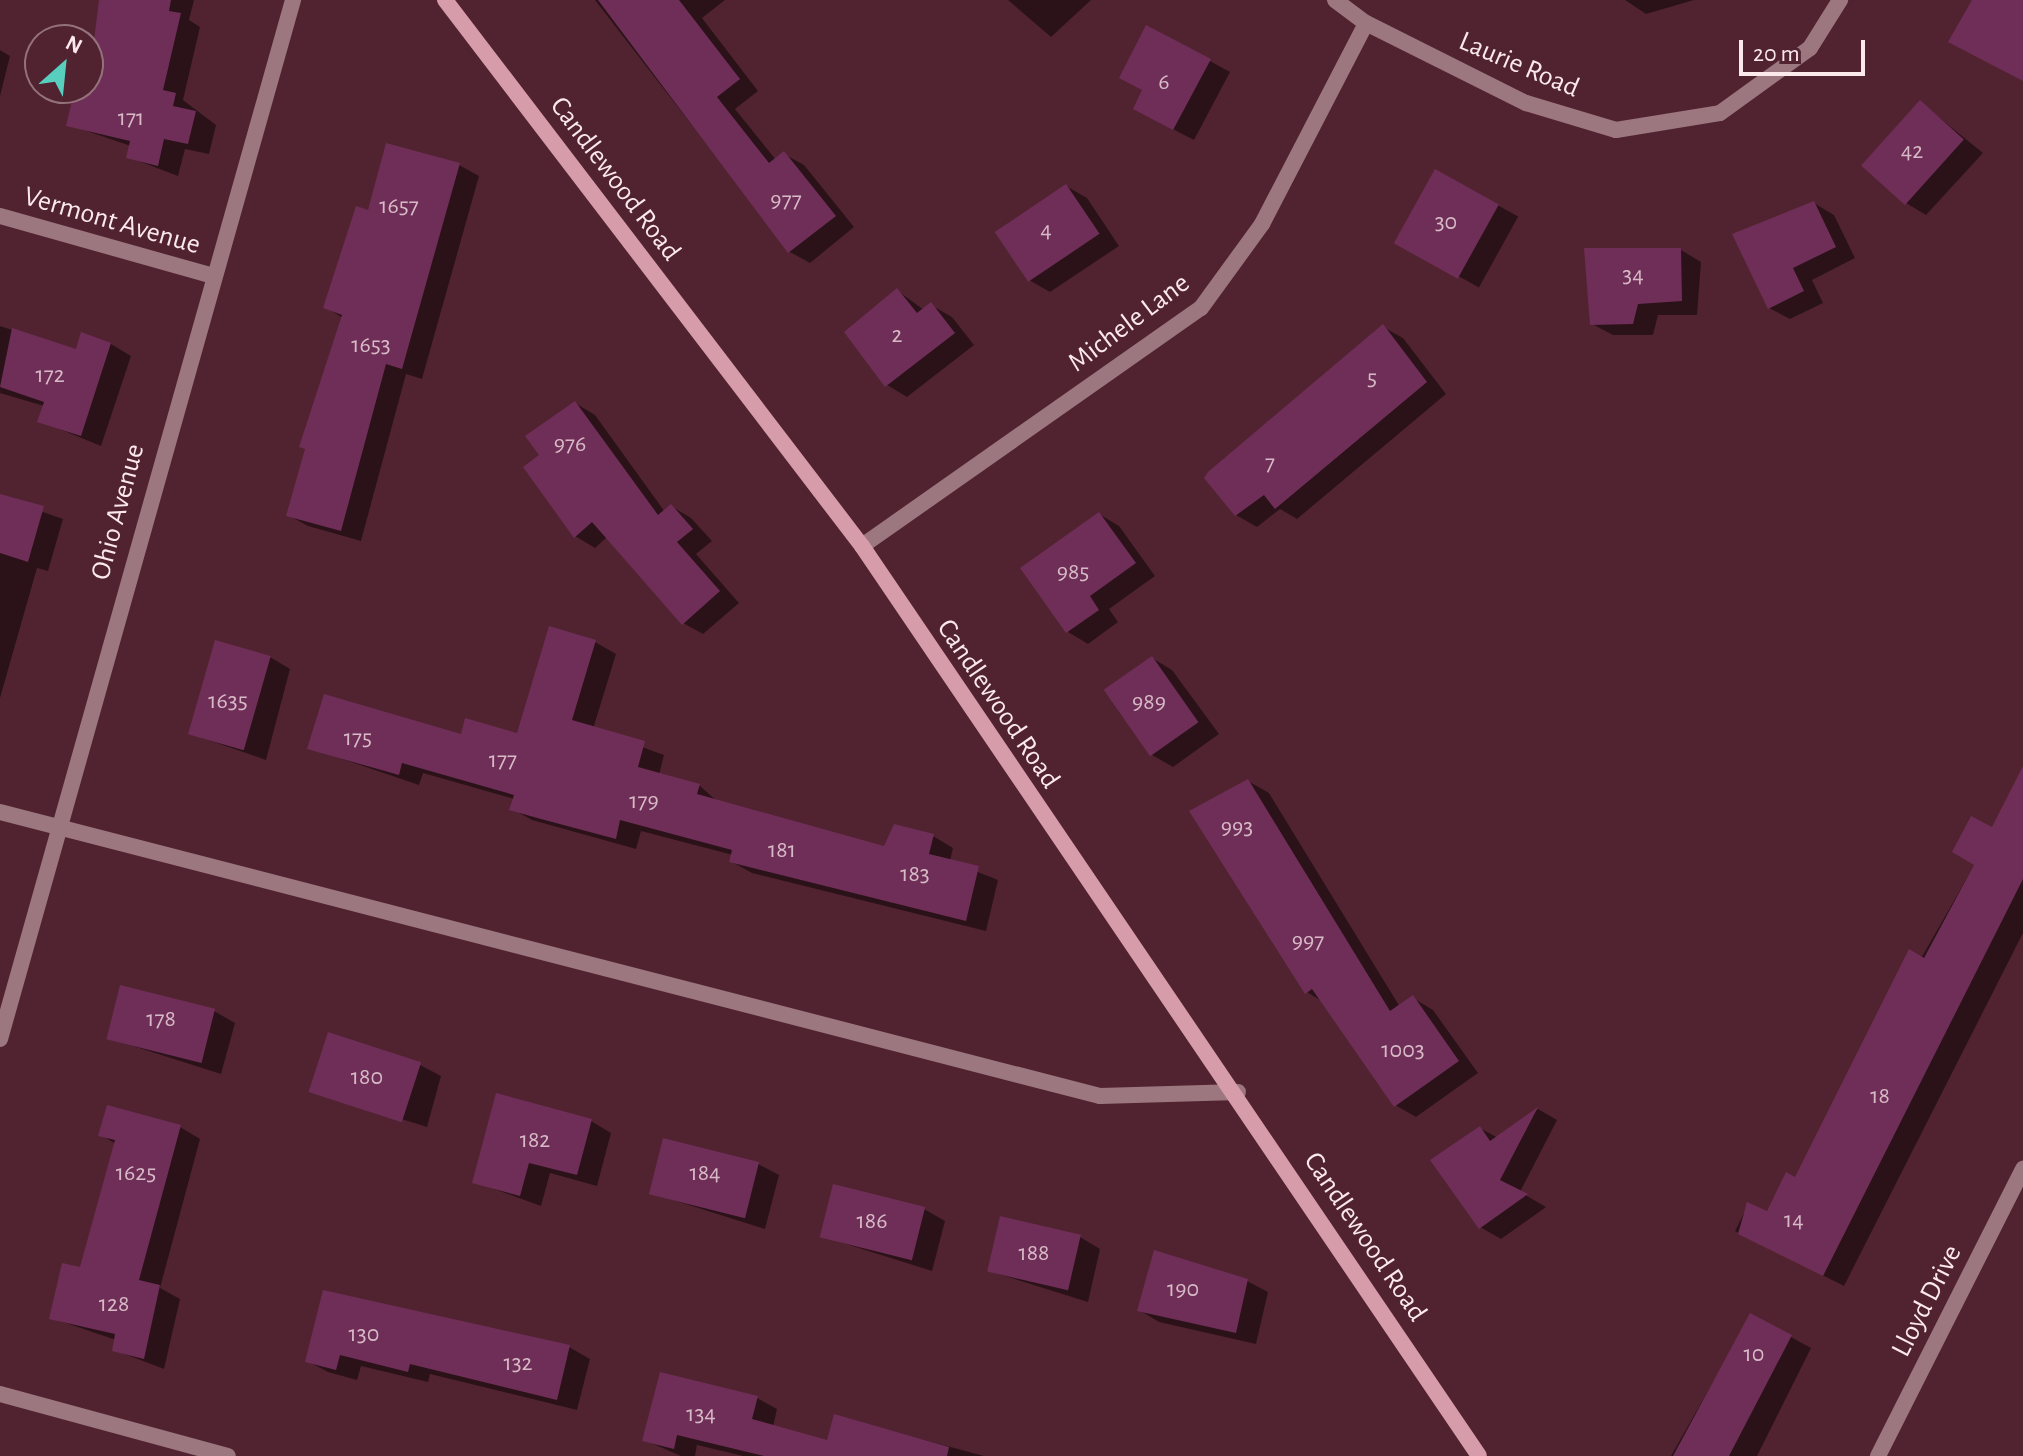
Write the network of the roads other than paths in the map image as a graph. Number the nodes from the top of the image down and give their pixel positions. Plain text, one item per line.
1 (293, 0) edge
2 (445, 0) edge
3 (1335, 0) edge
4 (1840, 0) edge
5 (1366, 23) junction
6 (0, 216) edge
7 (210, 275) junction
8 (862, 546) junction
9 (0, 812) edge
10 (58, 829) junction
11 (0, 1039) edge
12 (1238, 1092) junction
13 (2023, 1169) edge
14 (0, 1394) edge
15 (228, 1456) edge
16 (1479, 1456) edge
17 (1878, 1456) edge

1 - 7 street, Ohio Avenue
2 - 8 street, Candlewood Road
3 - 5 street, Laurie Road
4 - 5 street, Laurie Road
5 - 8 street, Michele Lane
6 - 7 street, Vermont Avenue
7 - 10 street, Ohio Avenue
8 - 12 street, Candlewood Road
9 - 10 street
10 - 11 street, Ohio Avenue
10 - 12 street
12 - 16 street, Candlewood Road
13 - 17 street, Lloyd Drive
14 - 15 street

